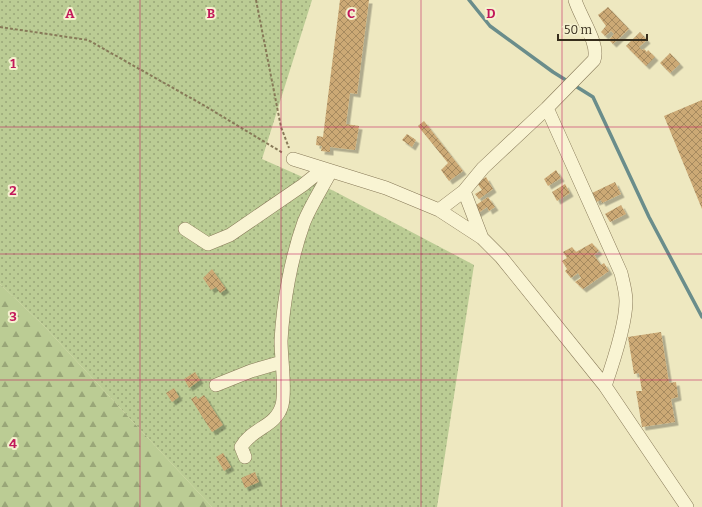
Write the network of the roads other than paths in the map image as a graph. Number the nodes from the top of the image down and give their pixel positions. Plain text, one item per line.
1 (575, 0) edge
2 (547, 108) junction
3 (293, 159) road end
4 (327, 170) junction
5 (464, 191) junction
6 (439, 210) junction
7 (185, 229) dead end
8 (482, 238) junction
9 (282, 362) junction
10 (216, 385) dead end
11 (605, 386) junction
12 (246, 457) dead end
13 (687, 507) edge

1 - 2 street
2 - 5 street
2 - 11 street
3 - 4 street
4 - 6 street
4 - 7 street
4 - 9 street
5 - 6 street
5 - 8 street
6 - 8 street
8 - 11 street
9 - 10 street
9 - 12 street
11 - 13 street

